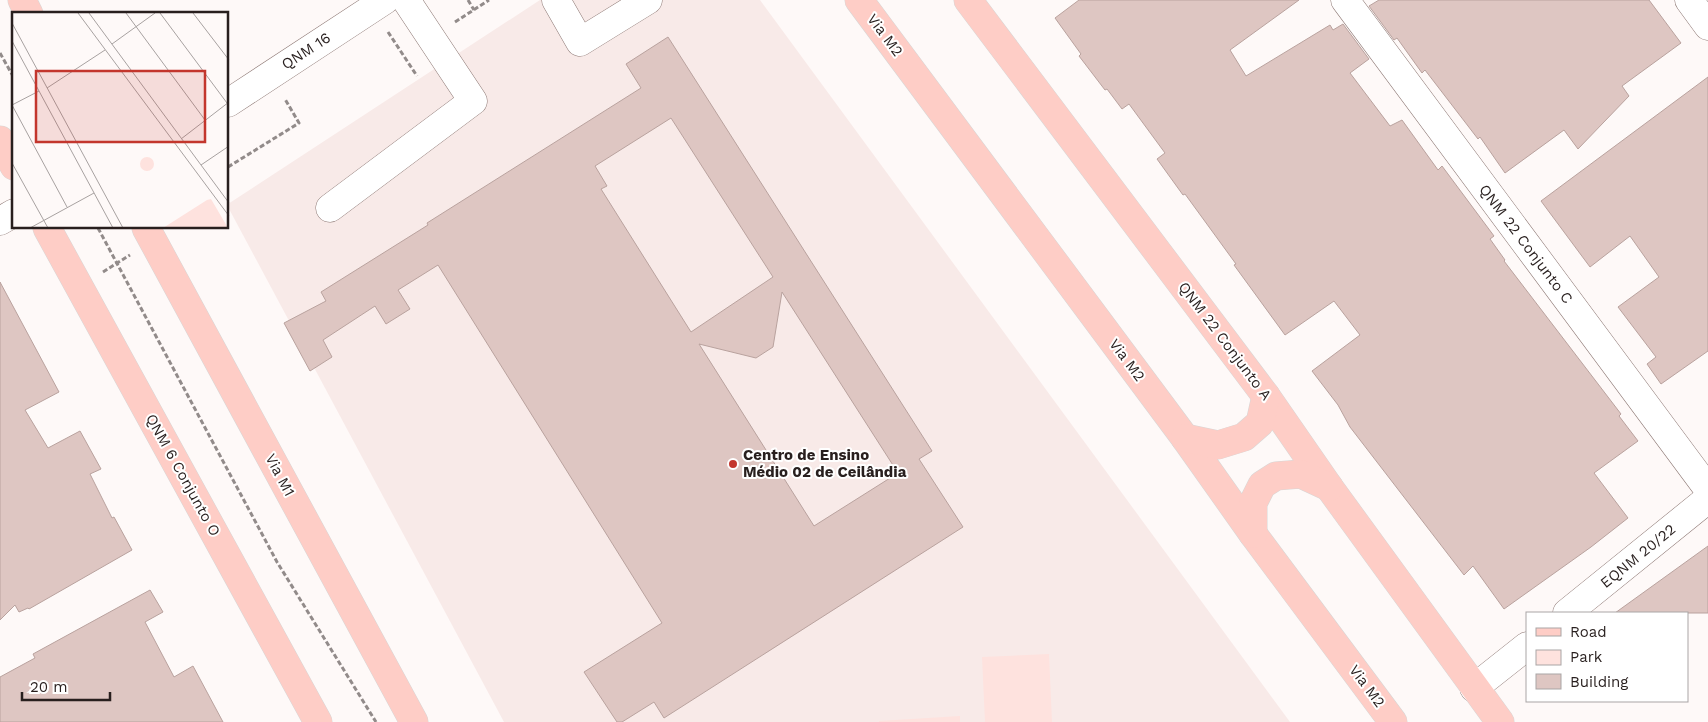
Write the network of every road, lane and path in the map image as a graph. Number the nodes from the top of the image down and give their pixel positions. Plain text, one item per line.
1 (22, 0) edge
2 (384, 0) edge
3 (406, 0) edge
4 (468, 0) edge
5 (490, 0) edge
6 (556, 0) edge
7 (648, 0) edge
8 (858, 0) edge
9 (968, 0) edge
10 (1345, 0) edge
11 (1689, 0) edge
12 (474, 10) junction
13 (29, 12) edge
14 (1708, 26) edge
15 (385, 29) dead end
16 (431, 37) junction
17 (0, 52) edge
18 (12, 74) edge
19 (417, 76) dead end
20 (281, 93) dead end
21 (229, 102) edge
22 (0, 140) edge
23 (12, 162) edge
24 (229, 166) edge
25 (330, 208) dead end
26 (12, 214) edge
27 (0, 220) edge
28 (48, 229) edge
29 (99, 229) edge
30 (147, 229) edge
31 (1266, 396) junction
32 (1185, 438) junction
33 (1329, 487) junction
34 (1708, 489) edge
35 (1708, 498) edge
36 (1253, 534) junction
37 (1568, 612) edge
38 (1526, 647) edge
39 (1474, 688) junction
40 (318, 716) edge
41 (376, 722) edge
42 (414, 722) edge
43 (1393, 722) edge
44 (1500, 722) edge

1 - 13 main road
2 - 21 street, QNM 16
3 - 16 street
4 - 12 path
5 - 12 path
6 - 7 street
8 - 32 main road, Via M2
9 - 31 main road, QNM 22 Conjunto A
10 - 34 street, QNM 22 Conjunto C
11 - 14 street
12 - 16 path
15 - 19 path
16 - 25 street
17 - 18 path
20 - 24 path
22 - 23 main road
26 - 27 street
28 - 40 main road, QNM 6 Conjunto O
29 - 41 path
30 - 42 main road, Via M1
31 - 32 main road
31 - 33 main road, QNM 22 Conjunto A
32 - 36 main road, Via M2
33 - 36 main road
33 - 39 main road, QNM 22 Conjunto A
35 - 37 street, EQNM 20/22
36 - 43 main road, Via M2
38 - 39 street
39 - 44 main road

